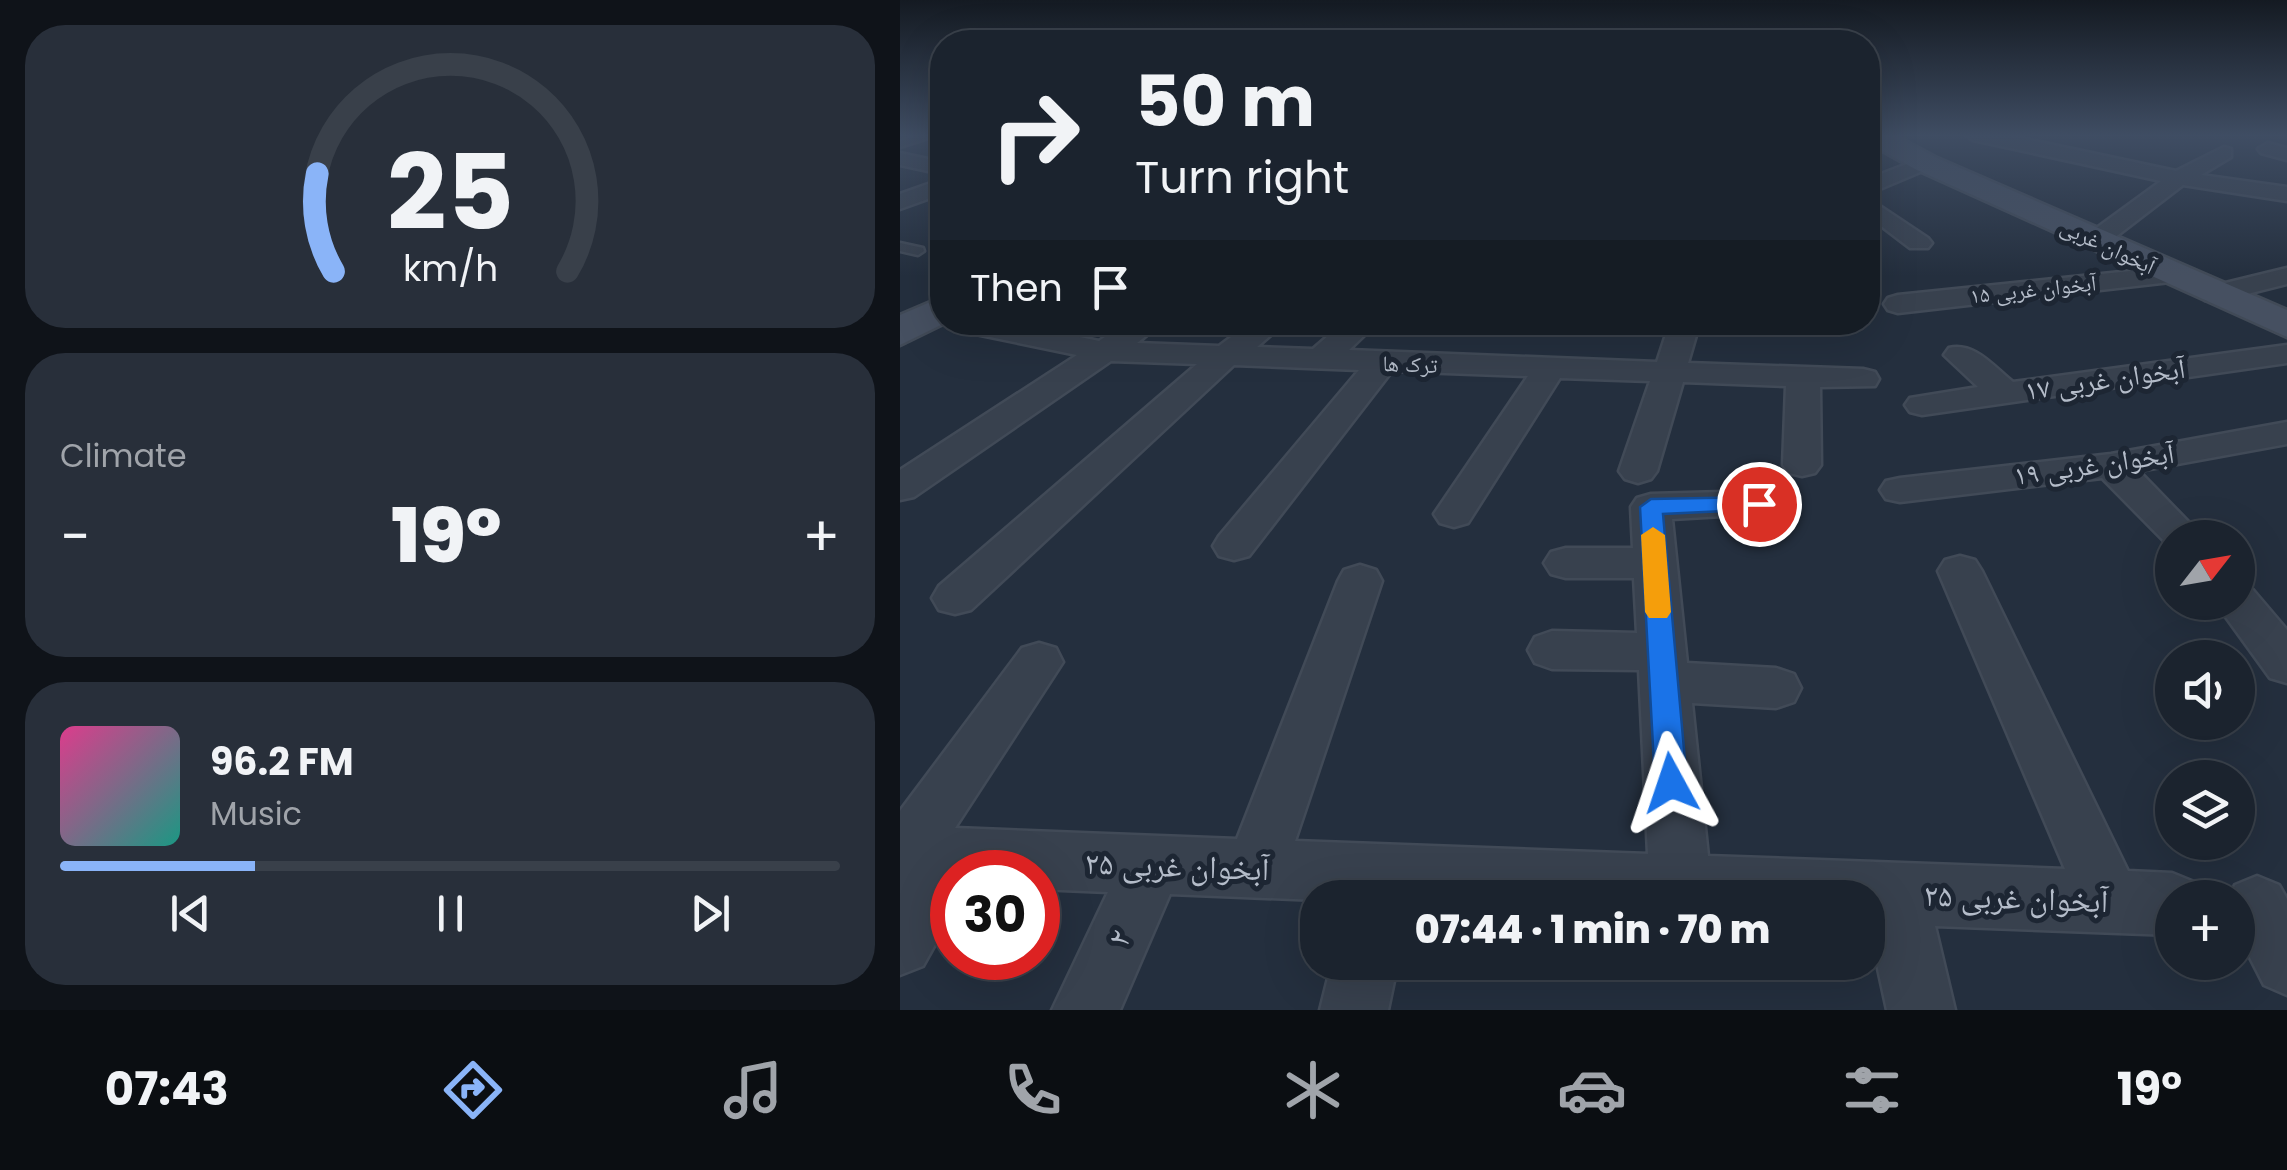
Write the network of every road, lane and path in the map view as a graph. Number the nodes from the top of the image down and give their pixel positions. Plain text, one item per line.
1 (1964, 181) edge
2 (2176, 181) edge
3 (2201, 181) edge
4 (930, 191) edge
5 (2287, 194) edge
6 (900, 202) edge
7 (1880, 214) edge
8 (2096, 240) junction
9 (1920, 242) dead end
10 (900, 247) edge
11 (918, 251) dead end
12 (2169, 275) junction
13 (2287, 276) edge
14 (2215, 294) junction
15 (1898, 304) dead end
16 (2287, 325) edge
17 (1017, 335) edge
18 (1128, 335) edge
19 (1254, 335) edge
20 (1348, 335) edge
21 (1682, 335) edge
22 (1778, 342) dead end
23 (1104, 351) junction
24 (2287, 354) edge
25 (1960, 355) dead end
26 (1224, 357) junction
27 (1534, 358) junction
28 (1319, 360) junction
29 (1381, 364) junction
30 (1672, 373) junction
31 (1791, 377) junction
32 (1863, 379) dead end
33 (2004, 392) junction
34 (1922, 405) dead end
35 (2287, 433) edge
36 (2111, 464) junction
37 (1802, 465) dead end
38 (1638, 470) dead end
39 (901, 487) edge
40 (1900, 490) dead end
41 (941, 494) dead end
42 (1759, 504) dead end
43 (1454, 514) dead end
44 (2165, 520) edge
45 (1234, 546) dead end
46 (1566, 563) dead end
47 (1655, 564) junction
48 (1960, 571) dead end
49 (1360, 581) dead end
50 (955, 598) dead end
51 (2251, 620) edge
52 (1552, 650) dead end
53 (1039, 662) dead end
54 (2287, 664) edge
55 (1662, 666) junction
56 (1776, 688) dead end
57 (918, 856) edge
58 (1152, 865) junction
59 (1255, 869) junction
60 (1343, 880) edge
61 (1680, 880) edge
62 (1885, 894) edge
63 (1896, 894) junction
64 (2110, 902) junction
65 (2155, 903) edge
66 (2260, 907) edge
67 (900, 942) edge
68 (2287, 962) edge
69 (1361, 980) edge
70 (1086, 1010) edge
71 (1354, 1010) edge
72 (1921, 1010) edge

1 - 8 street, آبخوان غربی
2 - 8 street
3 - 5 street
4 - 6 street
7 - 9 street
8 - 12 street, آبخوان غربی
10 - 11 lane
12 - 14 street, آبخوان غربی
12 - 15 street, آبخوان غربی ۱۵
13 - 14 street
14 - 16 street, آبخوان غربی
17 - 23 street, ترک ها
18 - 23 street
19 - 26 street
20 - 28 street
21 - 30 street
22 - 31 street
23 - 26 street, ترک ها
23 - 39 street
24 - 33 street, آبخوان غربی ۱۷
25 - 33 street
26 - 28 street, ترک ها
26 - 50 street
27 - 29 street, ترک ها
27 - 30 street, ترک ها
27 - 43 street
28 - 29 street, ترک ها
29 - 45 street
30 - 31 street, ترک ها
30 - 38 street
31 - 32 street, ترک ها
31 - 37 street
33 - 34 street, آبخوان غربی ۱۷
35 - 36 street, آبخوان غربی ۱۹
36 - 40 street, آبخوان غربی ۱۹
36 - 44 street
39 - 41 street
42 - 47 street
46 - 47 street
47 - 55 street
48 - 64 street
49 - 59 street
51 - 54 street
52 - 55 street
53 - 57 street
55 - 56 street
55 - 61 street
57 - 58 street, آبخوان غربی ۲۵
57 - 67 street
58 - 59 street, آبخوان غربی ۲۵
58 - 70 street, ۲
59 - 60 street, آبخوان غربی ۲۵
62 - 63 street, آبخوان غربی ۲۵
63 - 64 street, آبخوان غربی ۲۵
63 - 72 street
64 - 65 street, آبخوان غربی ۲۵
66 - 68 street
69 - 71 street

